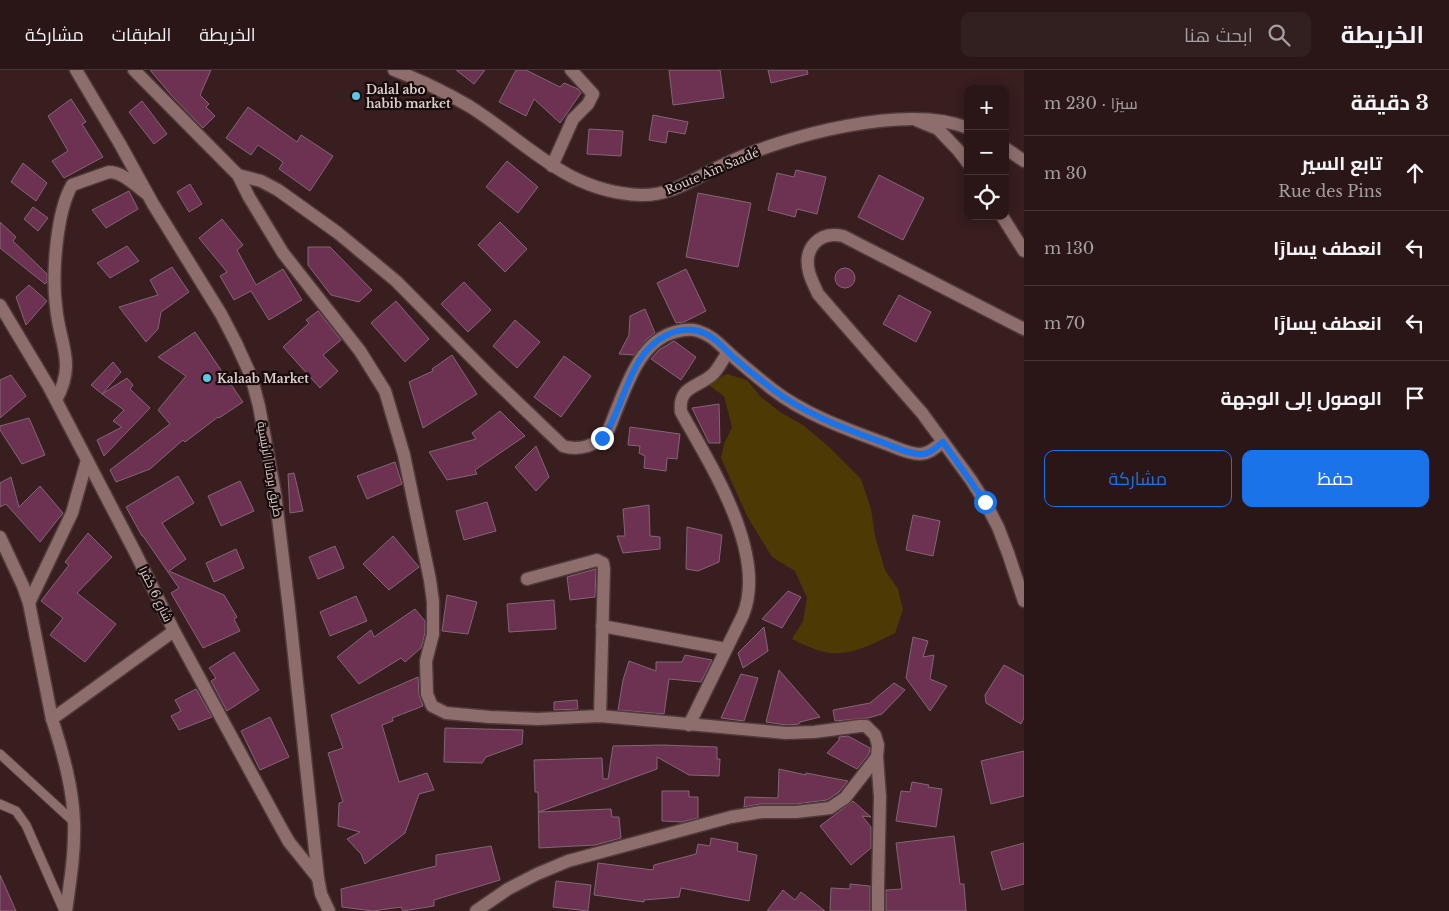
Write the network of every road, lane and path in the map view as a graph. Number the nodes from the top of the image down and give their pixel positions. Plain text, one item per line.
1 (76, 70) edge
2 (134, 70) edge
3 (394, 70) edge
4 (571, 70) edge
5 (911, 119) junction
6 (964, 127) edge
7 (1009, 151) edge
8 (964, 158) edge
9 (1024, 161) edge
10 (552, 166) junction
11 (238, 175) junction
12 (147, 194) junction
13 (1005, 220) edge
14 (1024, 251) edge
15 (0, 305) edge
16 (1024, 329) edge
17 (728, 352) junction
18 (56, 400) junction
19 (943, 442) junction
20 (88, 460) junction
21 (0, 537) edge
22 (527, 579) dead end
23 (1024, 601) edge
24 (29, 603) junction
25 (602, 626) junction
26 (174, 631) junction
27 (726, 649) junction
28 (600, 716) junction
29 (52, 719) junction
30 (689, 725) junction
31 (0, 754) edge
32 (877, 757) junction
33 (0, 804) edge
34 (74, 822) junction
35 (318, 878) junction
36 (65, 911) edge
37 (329, 911) edge
38 (476, 911) edge
39 (878, 911) edge

1 - 12 street, طريق برمانا الرئيسية
2 - 11 street
3 - 10 street, Route Aïn Saadé
4 - 10 street
5 - 6 street, Route Aïn Saadé
5 - 8 street
5 - 10 street, Route Aïn Saadé
7 - 9 street
11 - 17 street
11 - 28 street
12 - 18 street
12 - 35 street, طريق برمانا الرئيسية
13 - 14 street
15 - 18 street, شارع 6 كفرا
16 - 19 street
17 - 19 street
17 - 27 street
18 - 20 street, شارع 6 كفرا
19 - 23 street
20 - 24 street
20 - 26 street, شارع 6 كفرا
21 - 24 street
22 - 25 street
24 - 29 street
25 - 27 street
25 - 28 street
26 - 29 street
26 - 35 street, شارع 6 كفرا
27 - 30 street
28 - 30 street
29 - 34 street
30 - 32 street
31 - 34 lane
32 - 38 street
32 - 39 street
33 - 36 lane
34 - 36 street
35 - 37 street, طريق برمانا الرئيسية

